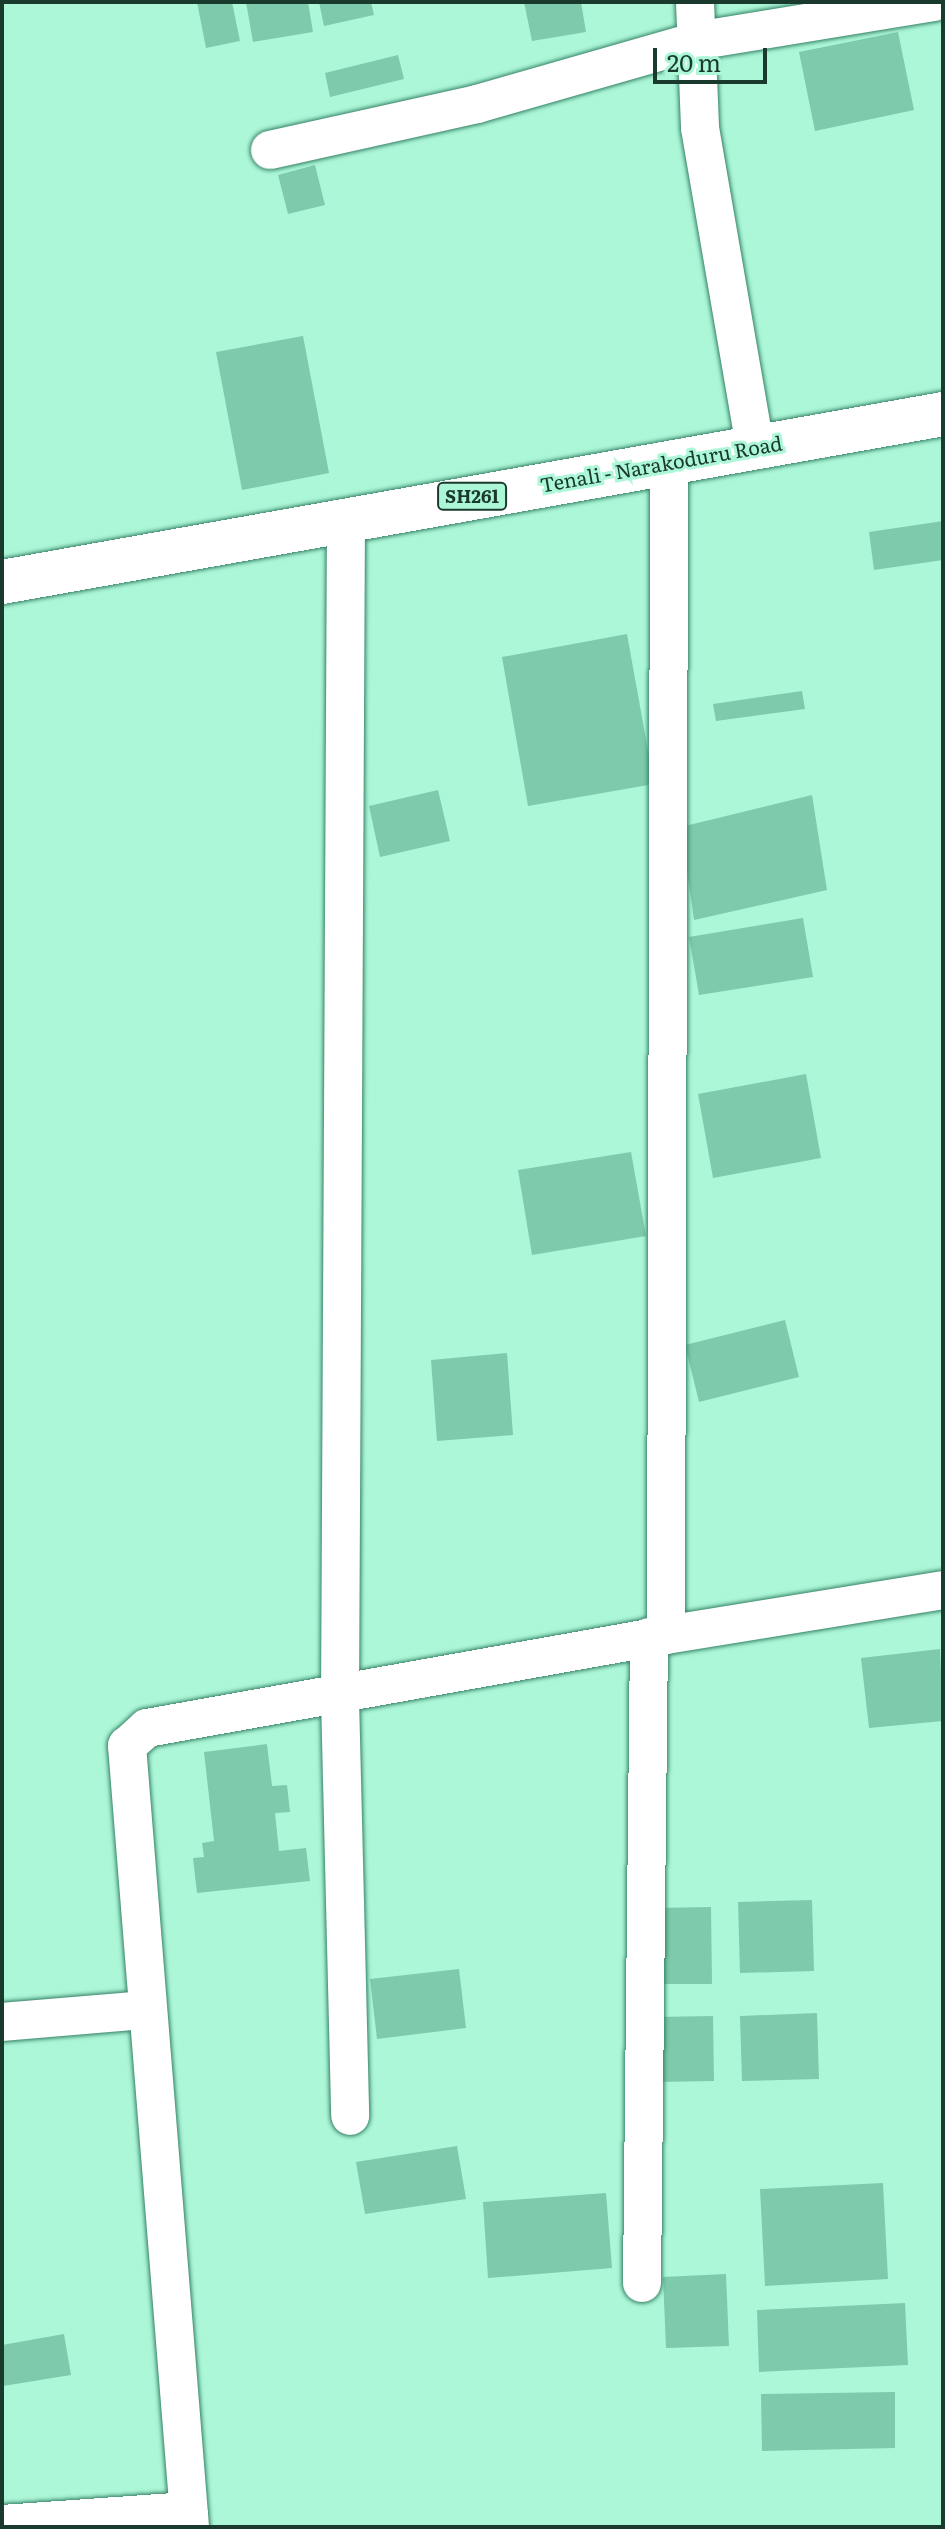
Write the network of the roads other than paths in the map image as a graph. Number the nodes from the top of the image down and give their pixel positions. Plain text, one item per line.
1 (695, 2) edge
2 (935, 2) edge
3 (696, 41) junction
4 (270, 150) dead end
5 (943, 414) edge
6 (755, 447) junction
7 (669, 461) junction
8 (346, 519) junction
9 (2, 582) edge
10 (943, 1590) edge
11 (658, 1636) junction
12 (340, 1698) junction
13 (146, 2010) junction
14 (2, 2022) edge
15 (350, 2116) dead end
16 (642, 2283) dead end
17 (189, 2519) edge
18 (2, 2524) edge

1 - 3 street
2 - 3 street
3 - 4 street
3 - 6 street
5 - 6 main road, Tenali - Narakoduru Road / SH261
6 - 7 main road, Tenali - Narakoduru Road / SH261
7 - 8 main road, Tenali - Narakoduru Road / SH261
7 - 11 street
8 - 9 main road, Tenali - Narakoduru Road / SH261
8 - 12 street
10 - 11 street
11 - 12 street
11 - 16 street
12 - 13 street
12 - 15 street
13 - 14 street
13 - 17 street
17 - 18 street

